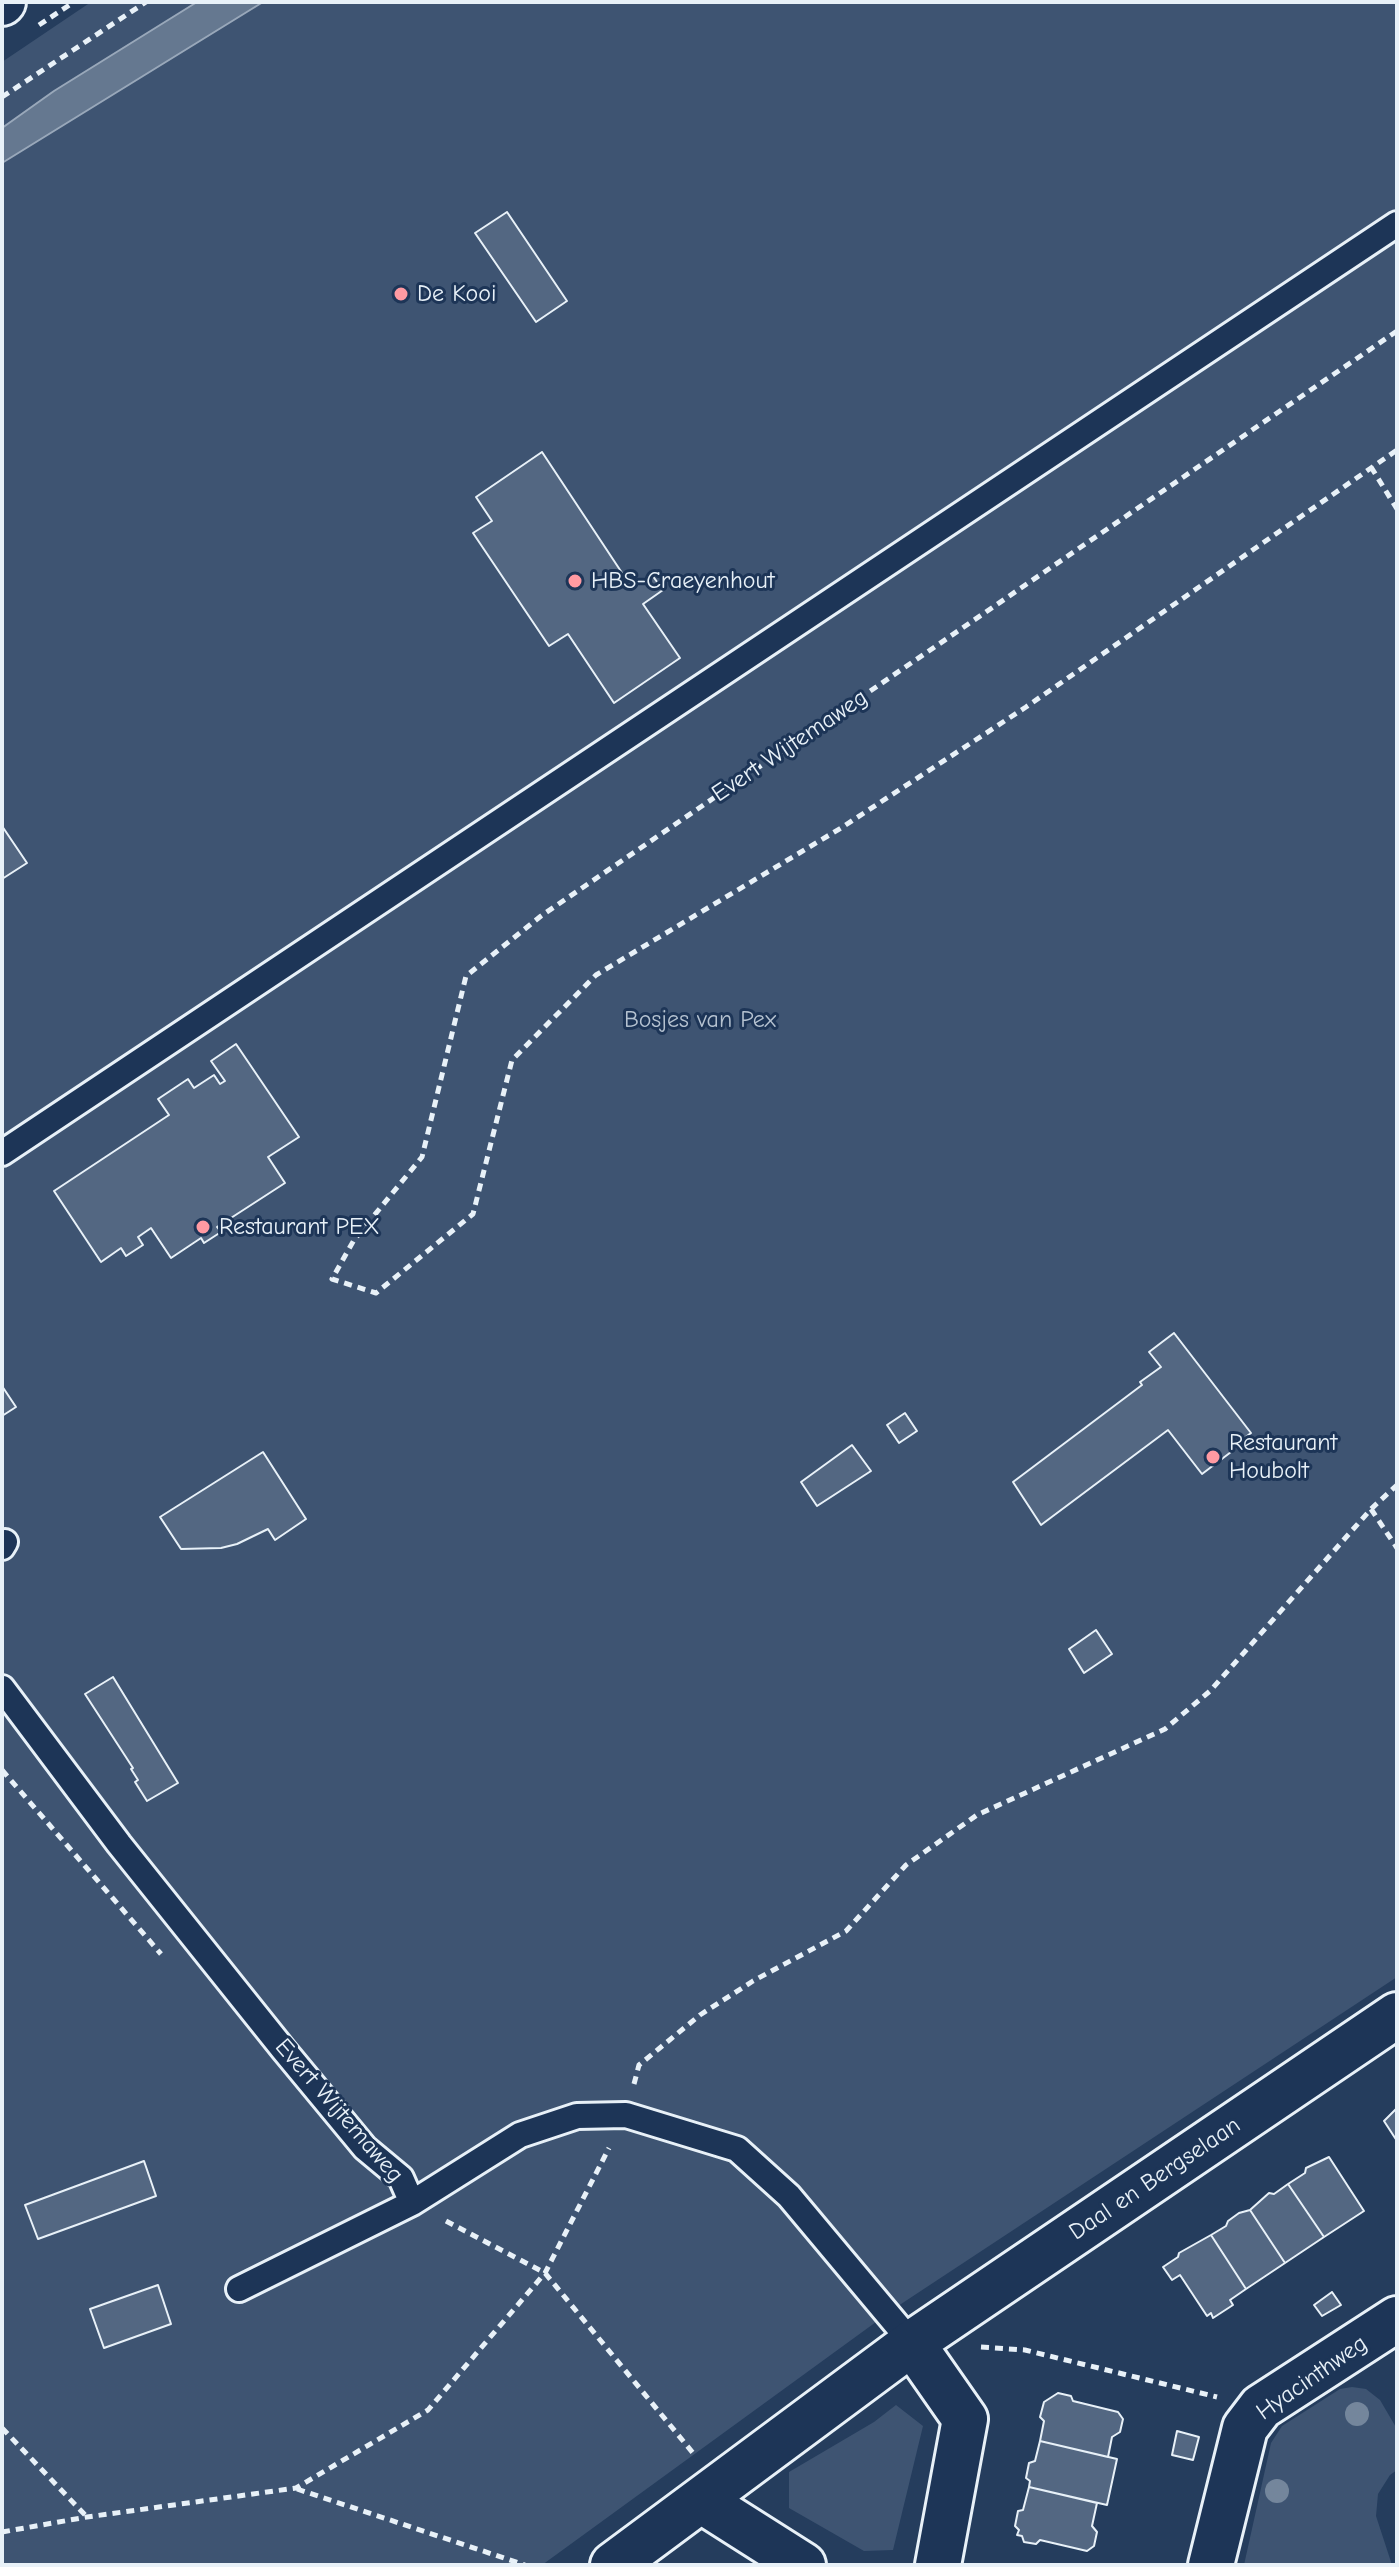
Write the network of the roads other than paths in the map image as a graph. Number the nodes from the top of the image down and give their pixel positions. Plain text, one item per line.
1 (1397, 224) edge
2 (2, 1153) edge
3 (2, 1688) edge
4 (1397, 2015) edge
5 (412, 2203) junction
6 (239, 2289) dead end
7 (1390, 2339) edge
8 (912, 2343) junction
9 (702, 2501) junction
10 (613, 2565) edge
11 (803, 2565) edge
12 (938, 2565) edge
13 (1211, 2565) edge

1 - 2 lane
3 - 5 lane, Evert Wijtemaweg
4 - 8 street, Daal en Bergselaan
5 - 6 lane
5 - 8 lane, Evert Wijtemaweg
7 - 13 street, Hyacinthweg
8 - 9 street, Daal en Bergselaan
8 - 12 street
9 - 10 street, Daal en Bergselaan
9 - 11 street

